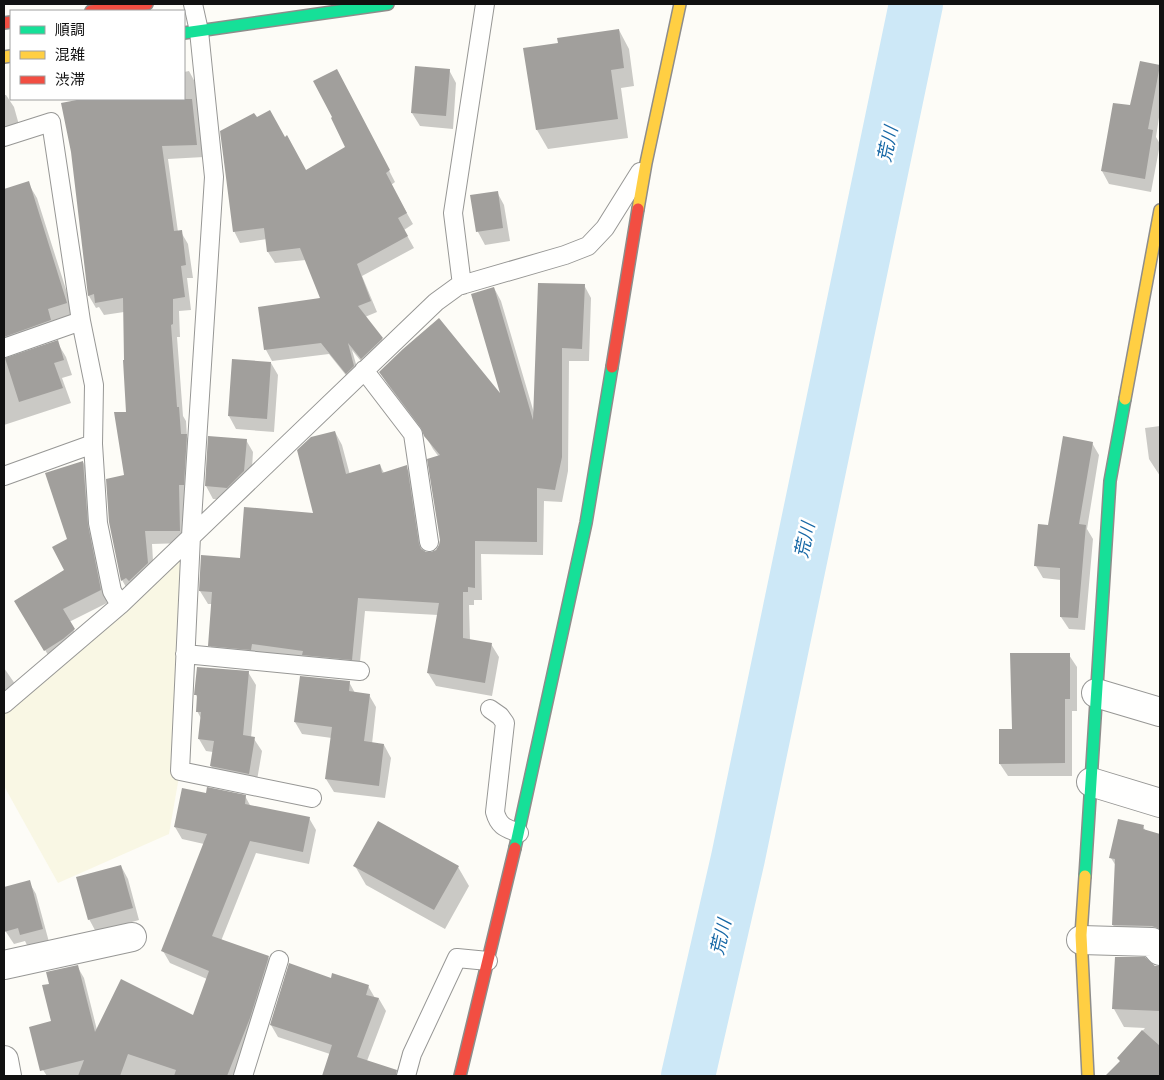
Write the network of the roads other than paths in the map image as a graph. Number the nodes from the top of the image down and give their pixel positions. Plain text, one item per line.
1 (147, 4) edge
2 (193, 4) edge
3 (388, 4) edge
4 (485, 4) edge
5 (680, 4) edge
6 (99, 10) edge
7 (192, 32) edge
8 (4, 137) edge
9 (646, 163) junction
10 (1160, 210) edge
11 (1155, 261) edge
12 (462, 285) junction
13 (81, 321) junction
14 (4, 348) edge
15 (364, 370) junction
16 (93, 444) junction
17 (4, 476) edge
18 (191, 536) junction
19 (429, 542) dead end
20 (120, 605) junction
21 (185, 654) junction
22 (360, 671) dead end
23 (1096, 693) junction
24 (4, 704) edge
25 (490, 709) dead end
26 (1160, 712) edge
27 (1090, 782) junction
28 (312, 798) dead end
29 (1160, 803) edge
30 (519, 833) junction
31 (132, 937) dead end
32 (1081, 940) junction
33 (1160, 951) edge
34 (279, 960) dead end
35 (488, 960) junction
36 (4, 965) edge
37 (4, 1060) edge
38 (7, 1076) edge
39 (243, 1076) edge
40 (406, 1076) edge
41 (460, 1076) edge
42 (1088, 1076) edge

1 - 6 street
2 - 7 lane
3 - 7 street
4 - 12 lane
5 - 9 street
7 - 18 lane
8 - 13 lane
9 - 12 lane
9 - 30 street
10 - 11 street
11 - 23 street
12 - 15 lane
13 - 14 lane
13 - 16 lane
15 - 18 lane
15 - 19 lane
16 - 17 lane
16 - 20 lane
18 - 20 lane
18 - 21 lane
20 - 24 lane
21 - 22 lane
21 - 28 lane
23 - 26 street
23 - 27 street
25 - 30 lane
27 - 29 street
27 - 32 street
30 - 35 street
31 - 36 street
32 - 33 street
32 - 42 street
34 - 39 lane
35 - 40 lane
35 - 41 street
37 - 38 street

